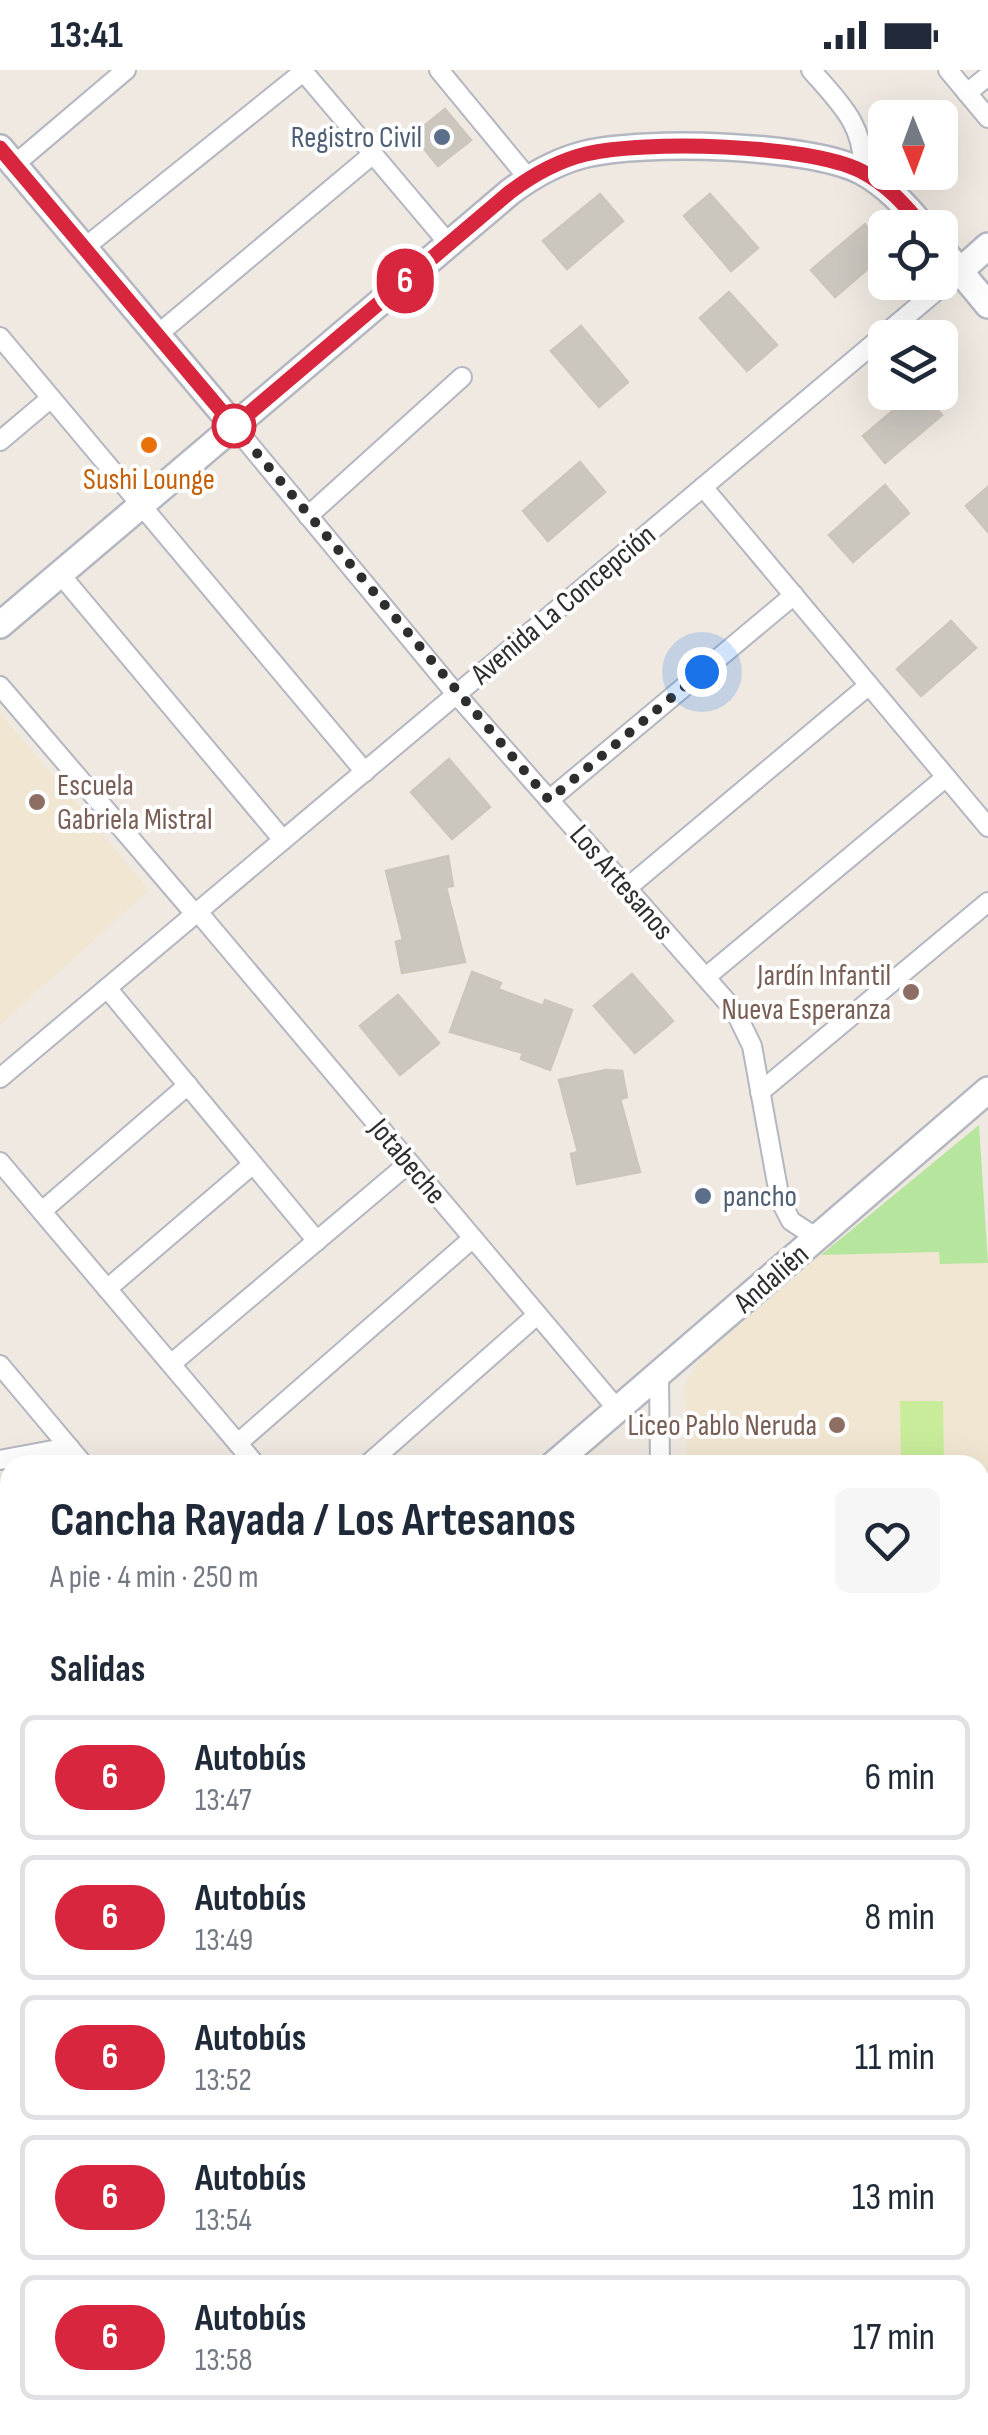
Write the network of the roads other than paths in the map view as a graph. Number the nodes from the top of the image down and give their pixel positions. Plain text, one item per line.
1 (126, 70) edge
2 (438, 70) edge
3 (811, 70) edge
4 (948, 70) edge
5 (302, 71) edge
6 (988, 76) edge
7 (967, 93) junction
8 (988, 118) edge
9 (373, 154) junction
10 (7, 157) edge
11 (862, 172) junction
12 (528, 178) junction
13 (908, 210) edge
14 (449, 244) junction
15 (988, 246) edge
16 (84, 248) junction
17 (958, 269) edge
18 (960, 271) junction
19 (988, 304) edge
20 (157, 335) junction
21 (0, 338) edge
22 (462, 377) dead end
23 (51, 398) junction
24 (234, 426) junction
25 (0, 441) edge
26 (703, 487) junction
27 (142, 505) junction
28 (308, 516) junction
29 (60, 574) junction
30 (794, 595) junction
31 (1, 621) edge
32 (869, 685) junction
33 (0, 686) edge
34 (456, 694) junction
35 (364, 772) junction
36 (946, 777) junction
37 (549, 800) junction
38 (988, 827) edge
39 (283, 840) junction
40 (627, 888) junction
41 (988, 902) edge
42 (196, 913) junction
43 (706, 977) junction
44 (107, 988) junction
45 (0, 1078) edge
46 (188, 1085) junction
47 (988, 1090) edge
48 (760, 1092) junction
49 (0, 1162) edge
50 (410, 1163) junction
51 (254, 1164) junction
52 (42, 1211) junction
53 (473, 1238) junction
54 (817, 1238) junction
55 (317, 1241) junction
56 (107, 1288) junction
57 (538, 1315) junction
58 (171, 1364) junction
59 (0, 1365) edge
60 (658, 1377) junction
61 (618, 1410) junction
62 (238, 1443) junction
63 (69, 1446) junction
64 (25, 1455) edge
65 (76, 1455) edge
66 (248, 1455) edge
67 (378, 1455) edge
68 (565, 1455) edge
69 (660, 1455) edge

1 - 10 street
2 - 12 street
3 - 11 street
4 - 7 street
5 - 9 street
5 - 16 street
6 - 7 street
7 - 8 street
9 - 14 street
9 - 20 street
10 - 16 street, Los Artesanos
11 - 12 street
11 - 13 street
12 - 14 street
14 - 24 street
15 - 18 street, Avenida La Concepción
16 - 20 street, Los Artesanos
17 - 18 street
18 - 19 street
18 - 26 street, Avenida La Concepción
20 - 24 street, Los Artesanos
21 - 23 street
22 - 28 street
23 - 25 street
23 - 27 street
24 - 27 street
24 - 28 street, Los Artesanos
26 - 30 street
26 - 34 street, Avenida La Concepción
27 - 29 street
27 - 35 street
28 - 34 street, Los Artesanos
29 - 31 street
29 - 39 street
30 - 32 street
30 - 37 street
32 - 36 street
32 - 40 street
33 - 42 street, Jotabeche
34 - 35 street, Avenida La Concepción
34 - 37 street, Los Artesanos
35 - 39 street, Avenida La Concepción
36 - 38 street
36 - 43 street
37 - 40 street, Los Artesanos
39 - 42 street, Avenida La Concepción
40 - 43 street, Los Artesanos
41 - 48 street
42 - 44 street, Avenida La Concepción
42 - 50 street, Jotabeche
43 - 48 street, Los Artesanos
44 - 45 street, Avenida La Concepción
44 - 46 street
46 - 51 street
46 - 52 street
47 - 54 street, Andalién
48 - 54 street, Los Artesanos
49 - 52 street
50 - 53 street, Jotabeche
50 - 55 street
51 - 55 street
51 - 56 street
52 - 56 street
53 - 57 street, Jotabeche
53 - 62 street
54 - 60 street, Andalién
55 - 58 street
56 - 58 street
57 - 61 street, Jotabeche
57 - 67 street
58 - 62 street
59 - 63 street
60 - 61 street, Andalién
60 - 69 street
61 - 68 street, Andalién
62 - 66 street
63 - 64 street
63 - 65 street

